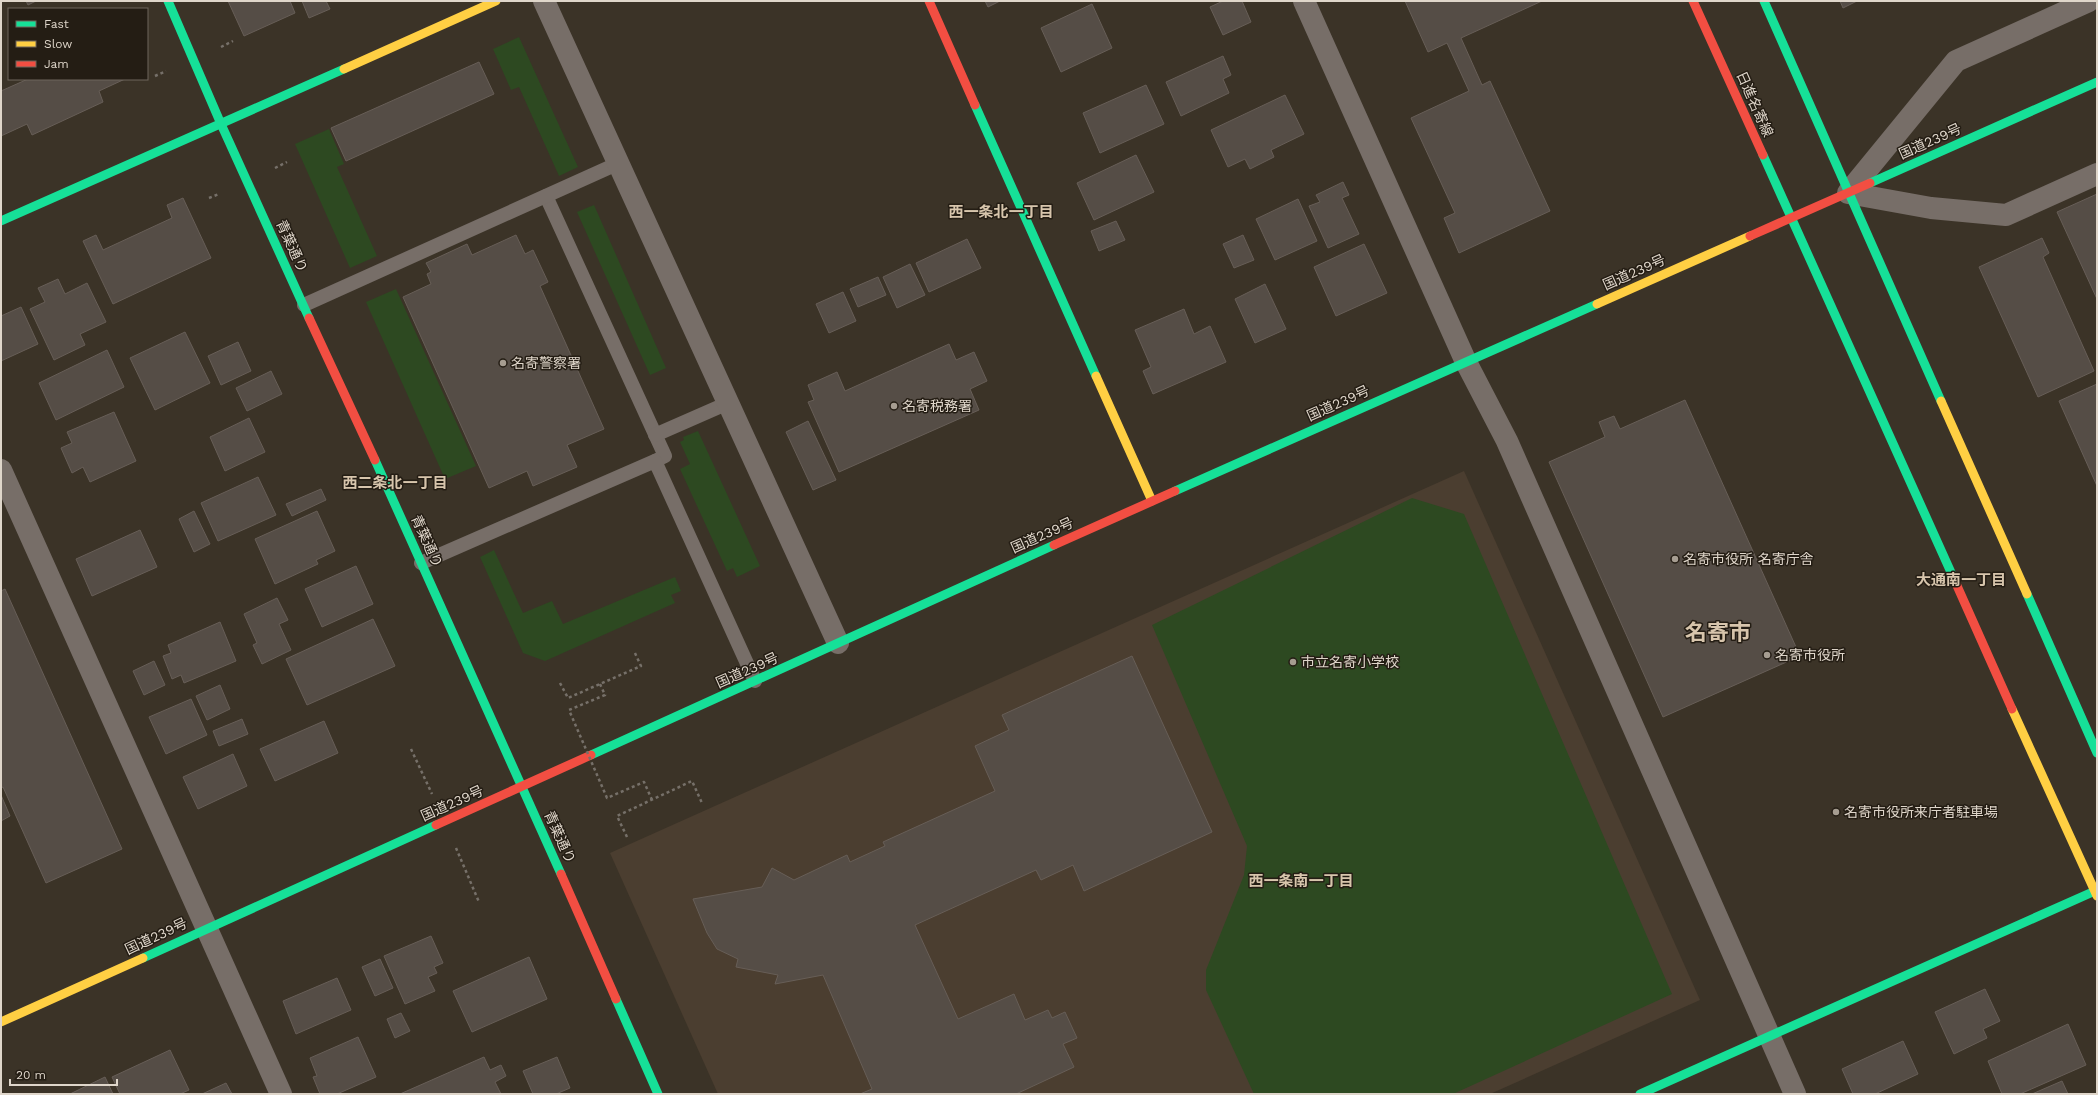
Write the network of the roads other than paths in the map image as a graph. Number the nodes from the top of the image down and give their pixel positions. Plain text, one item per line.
1 (168, 1) edge
2 (496, 1) edge
3 (544, 1) edge
4 (929, 1) edge
5 (1304, 1) edge
6 (1693, 1) edge
7 (1764, 1) edge
8 (2089, 1) edge
9 (2097, 82) edge
10 (221, 124) junction
11 (619, 164) junction
12 (2097, 174) edge
13 (1848, 193) junction
14 (546, 196) junction
15 (1791, 218) junction
16 (1, 220) edge
17 (304, 305) junction
18 (1466, 362) junction
19 (728, 402) junction
20 (655, 435) junction
21 (655, 461) junction
22 (1, 470) edge
23 (1152, 501) junction
24 (421, 563) junction
25 (838, 643) junction
26 (755, 681) junction
27 (2097, 753) edge
28 (523, 786) junction
29 (2096, 892) edge
30 (207, 928) junction
31 (1, 1022) edge
32 (1770, 1037) junction
33 (281, 1094) edge
34 (658, 1094) edge
35 (1640, 1094) edge
36 (1795, 1094) edge

1 - 10 main road, 青葉通り
2 - 10 main road
3 - 11 street
4 - 23 main road
5 - 18 street
6 - 15 main road, 日進名寄線
7 - 13 main road
8 - 13 street
9 - 13 main road, 国道239号
10 - 16 main road
10 - 17 main road, 青葉通り
11 - 14 lane
11 - 19 street
12 - 13 street
13 - 15 main road, 国道239号
13 - 27 main road
14 - 17 lane
14 - 20 lane
15 - 18 main road, 国道239号
15 - 29 main road, 日進名寄線
17 - 24 main road, 青葉通り
18 - 23 main road, 国道239号
18 - 32 street
19 - 20 lane
19 - 25 street
20 - 21 lane
21 - 24 lane
21 - 26 lane
22 - 30 street
23 - 25 main road, 国道239号
24 - 28 main road, 青葉通り
25 - 26 main road, 国道239号
26 - 28 main road, 国道239号
28 - 30 main road, 国道239号
28 - 34 main road, 青葉通り
29 - 32 main road
30 - 31 main road, 国道239号
30 - 33 street
32 - 35 main road
32 - 36 street

